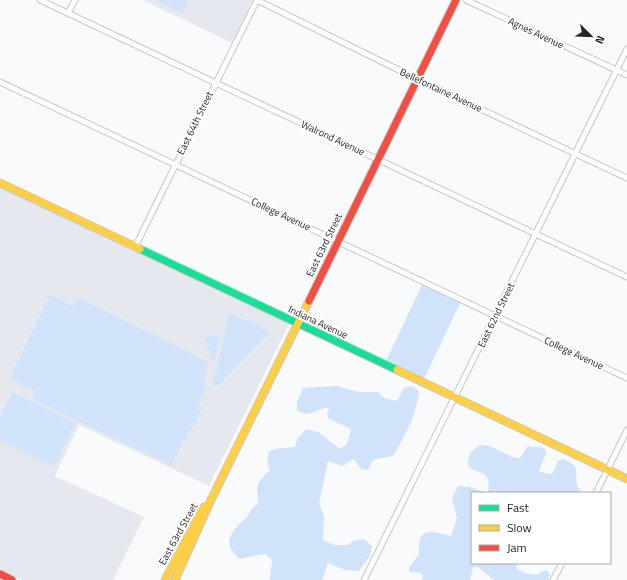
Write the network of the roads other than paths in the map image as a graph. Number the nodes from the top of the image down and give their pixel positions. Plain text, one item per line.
1 (40, 0) edge
2 (75, 0) edge
3 (257, 0) edge
4 (456, 0) edge
5 (466, 0) edge
6 (68, 14) junction
7 (627, 49) edge
8 (617, 70) junction
9 (627, 75) edge
10 (417, 79) junction
11 (0, 82) edge
12 (216, 82) junction
13 (576, 154) junction
14 (377, 159) junction
15 (176, 164) junction
16 (627, 178) edge
17 (0, 183) edge
18 (536, 234) junction
19 (337, 241) junction
20 (135, 246) junction
21 (627, 277) edge
22 (495, 315) junction
23 (297, 323) junction
24 (627, 378) edge
25 (454, 398) junction
26 (627, 430) edge
27 (608, 470) junction
28 (627, 479) edge
29 (597, 492) edge
30 (211, 500) junction
31 (561, 564) edge
32 (0, 574) edge
33 (12, 580) edge
34 (165, 580) edge
35 (175, 580) edge
36 (364, 580) edge
37 (553, 580) edge

1 - 6 street, Walrond Avenue
2 - 6 street
3 - 10 street, Bellefontaine Avenue
3 - 12 street, East 64th Street
4 - 10 main road, East 63rd Street
5 - 8 street, Agnes Avenue
6 - 12 street, Walrond Avenue
7 - 8 street, East 62nd Street
8 - 9 street, Agnes Avenue
8 - 13 street, East 62nd Street
10 - 13 street, Bellefontaine Avenue
10 - 14 main road, East 63rd Street
11 - 15 street, College Avenue
12 - 14 street, Walrond Avenue
12 - 15 street, East 64th Street
13 - 16 street, Bellefontaine Avenue
13 - 18 street, East 62nd Street
14 - 18 street, Walrond Avenue
14 - 19 main road, East 63rd Street
15 - 19 street, College Avenue
15 - 20 street, East 64th Street
17 - 20 main road, Indiana Avenue
18 - 21 street, Walrond Avenue
18 - 22 street, East 62nd Street
19 - 22 street, College Avenue
19 - 23 main road, East 63rd Street
20 - 23 main road, Indiana Avenue
22 - 24 street, College Avenue
22 - 25 street, East 62nd Street
23 - 25 main road, Indiana Avenue
23 - 30 main road, East 63rd Street
25 - 27 main road, Indiana Avenue
25 - 36 street, East 62nd Street
26 - 27 street
27 - 28 main road, Indiana Avenue
27 - 29 street
30 - 34 main road, East 63rd Street
30 - 35 main road, East 63rd Street
31 - 37 street
32 - 33 main road

